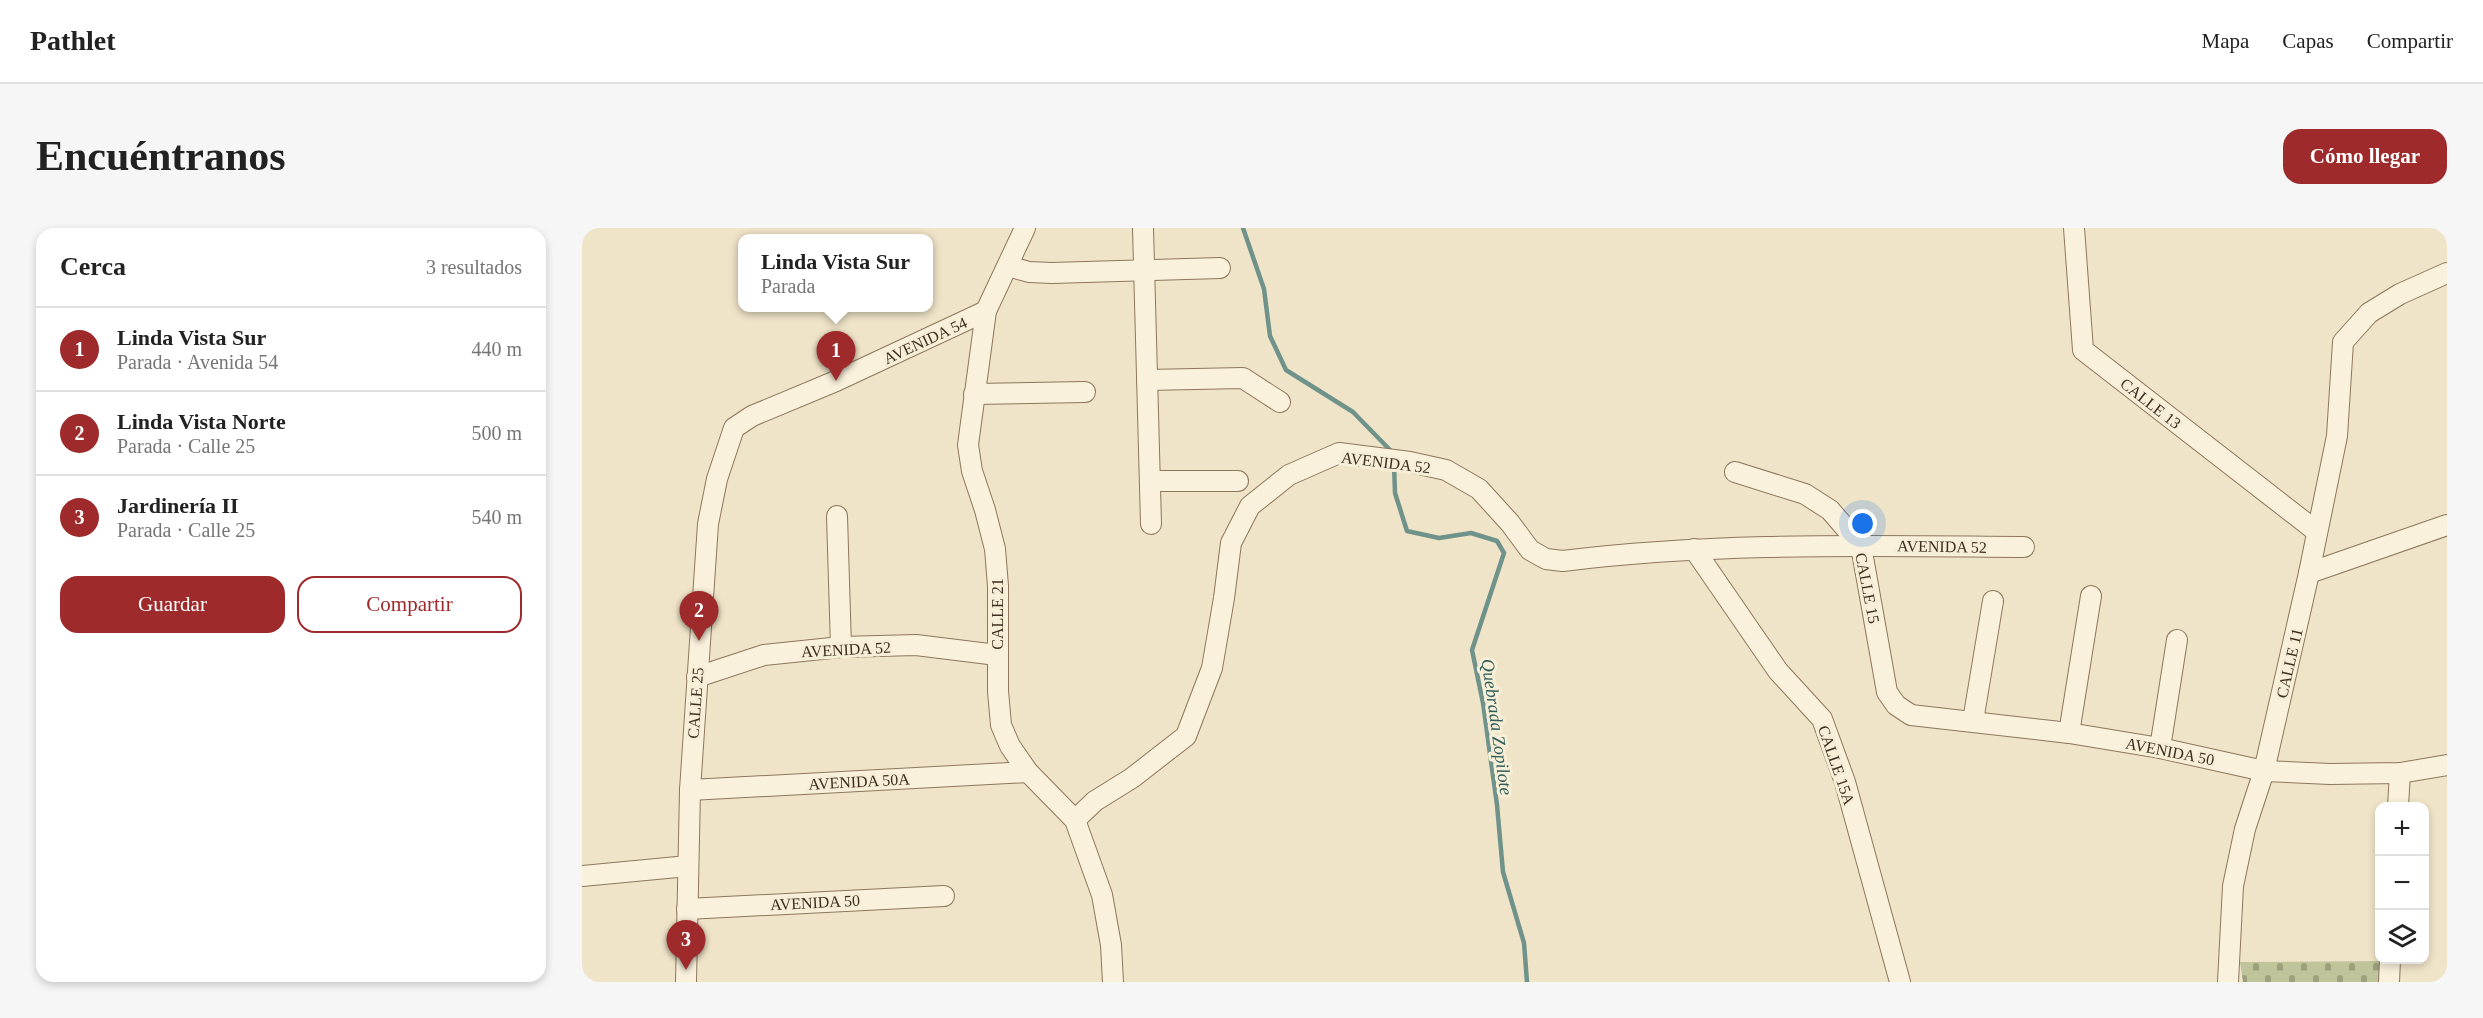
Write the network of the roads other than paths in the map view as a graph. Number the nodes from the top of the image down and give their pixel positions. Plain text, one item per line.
1 (1025, 228) edge
2 (1143, 228) edge
3 (2074, 228) edge
4 (1008, 266) junction
5 (1220, 268) dead end
6 (1144, 271) junction
7 (2447, 273) edge
8 (986, 311) junction
9 (1147, 380) junction
10 (1085, 392) dead end
11 (974, 394) junction
12 (1280, 402) dead end
13 (734, 428) joint
14 (1735, 472) dead end
15 (1238, 480) dead end
16 (1150, 481) junction
17 (837, 516) dead end
18 (1151, 524) dead end
19 (2447, 525) edge
20 (2316, 531) junction
21 (1861, 546) junction
22 (2024, 547) dead end
23 (1694, 549) junction
24 (2309, 573) junction
25 (2091, 597) dead end
26 (1993, 601) dead end
27 (2177, 640) dead end
28 (841, 647) junction
29 (997, 655) junction
30 (697, 677) junction
31 (1896, 705) joint
32 (1973, 721) junction
33 (2069, 733) junction
34 (2160, 747) junction
35 (2447, 765) edge
36 (2264, 771) junction
37 (1028, 772) junction
38 (2400, 773) junction
39 (690, 790) junction
40 (2398, 802) edge
41 (1075, 820) junction
42 (688, 866) junction
43 (582, 876) edge
44 (944, 896) dead end
45 (687, 909) junction
46 (2390, 964) edge
47 (686, 982) edge
48 (1113, 982) edge
49 (1900, 982) edge
50 (2228, 982) edge
51 (2389, 982) edge

1 - 4 street, CALLE 21
2 - 6 street
3 - 20 street, CALLE 13
4 - 6 street
4 - 8 street, CALLE 21
5 - 6 street
6 - 9 street
7 - 20 street, CALLE 11
8 - 11 street, CALLE 21
8 - 13 street, AVENIDA 54
9 - 12 street
9 - 16 street
10 - 11 street
11 - 29 street, CALLE 21
13 - 30 street, CALLE 25
14 - 21 street, CALLE 15
15 - 16 street
16 - 18 street
17 - 28 street
19 - 24 street
20 - 24 street, CALLE 11
21 - 22 street, AVENIDA 52
21 - 23 street, AVENIDA 52
21 - 31 street, CALLE 15
23 - 41 street, AVENIDA 52
23 - 49 street, CALLE 15A
24 - 36 street, CALLE 11
25 - 33 street
26 - 32 street
27 - 34 street
28 - 29 street, AVENIDA 52
28 - 30 street, AVENIDA 52
29 - 37 street, CALLE 21
30 - 39 street, CALLE 25
31 - 32 street, AVENIDA 50
32 - 33 street, AVENIDA 50
33 - 34 street, AVENIDA 50
34 - 36 street, AVENIDA 50
35 - 38 street, AVENIDA 50
36 - 38 street, AVENIDA 50
36 - 50 street, CALLE 11
37 - 39 street, AVENIDA 50A
37 - 41 street, CALLE 21
38 - 40 street
39 - 42 street, CALLE 25
41 - 48 street, CALLE 21
42 - 43 street
42 - 45 street, CALLE 25
44 - 45 street, AVENIDA 50
45 - 47 street, CALLE 25
46 - 51 street

